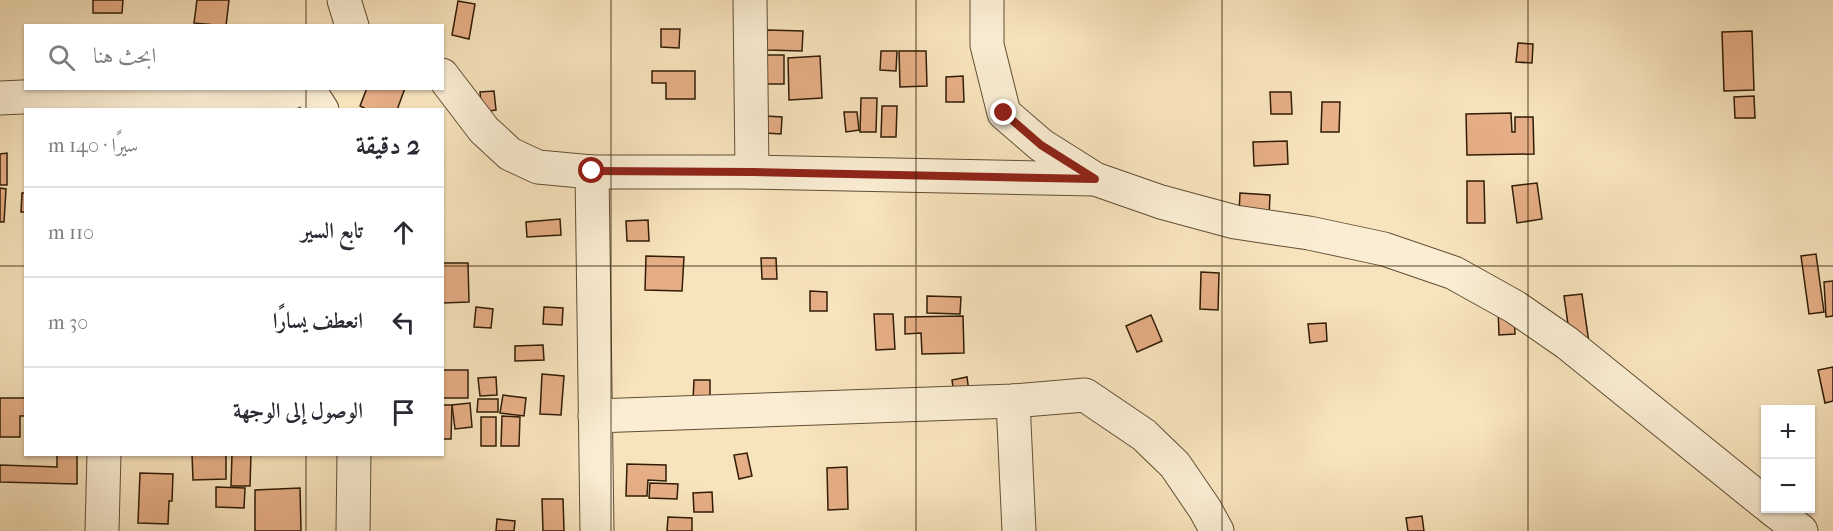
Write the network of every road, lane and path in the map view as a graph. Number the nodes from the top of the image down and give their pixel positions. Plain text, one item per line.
1 (344, 0) edge
2 (750, 0) edge
3 (987, 0) edge
4 (351, 24) edge
5 (444, 78) edge
6 (295, 90) edge
7 (309, 90) edge
8 (0, 98) edge
9 (104, 106) edge
10 (321, 108) edge
11 (592, 171) junction
12 (752, 172) junction
13 (1095, 179) junction
14 (1013, 401) junction
15 (595, 416) junction
16 (104, 456) edge
17 (354, 456) edge
18 (1761, 500) edge
19 (1778, 513) edge
20 (102, 531) edge
21 (353, 531) edge
22 (597, 531) edge
23 (1019, 531) edge
24 (1216, 531) edge
25 (1802, 531) edge

1 - 4 street
2 - 12 street
3 - 13 street
5 - 11 street
6 - 9 street
7 - 10 street
8 - 9 street
11 - 12 street
11 - 15 street
12 - 13 street
13 - 18 street
14 - 15 street
14 - 23 street
14 - 24 street
15 - 22 street
16 - 20 street
17 - 21 street
19 - 25 street

